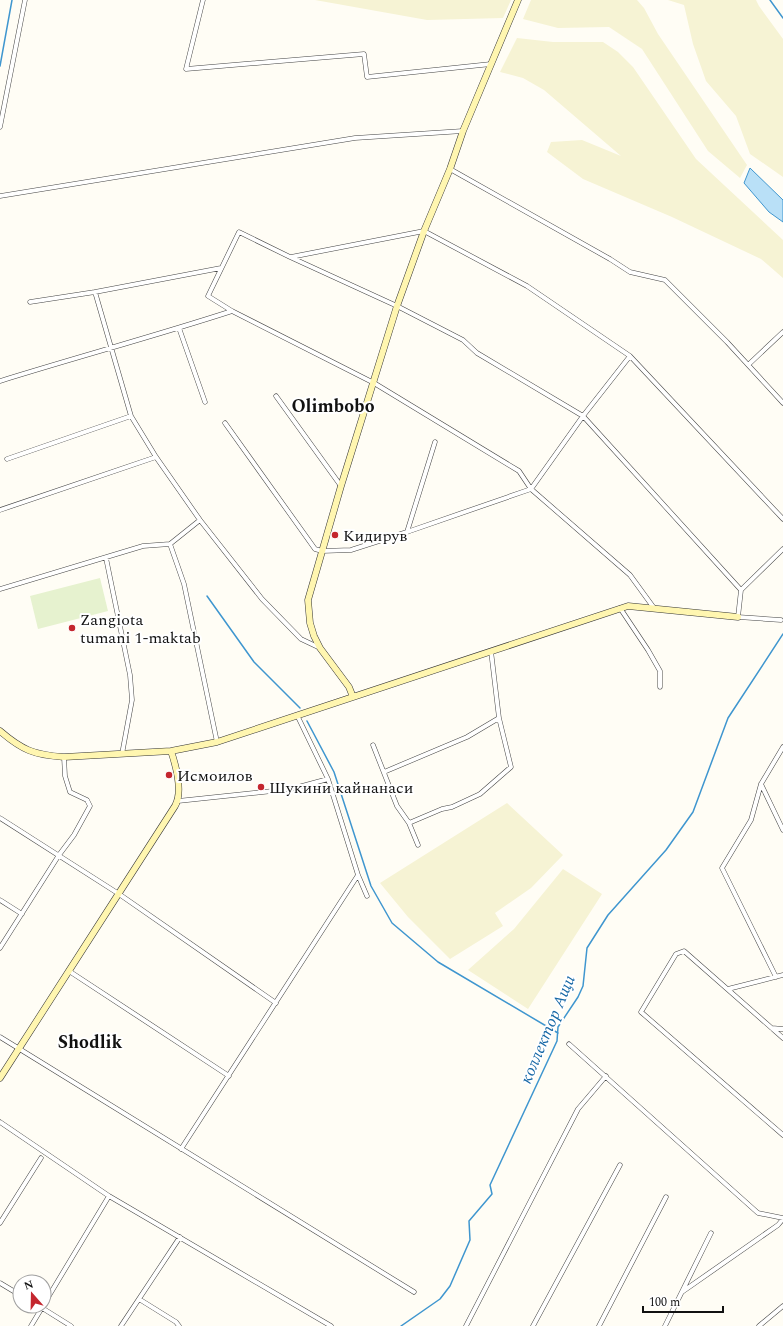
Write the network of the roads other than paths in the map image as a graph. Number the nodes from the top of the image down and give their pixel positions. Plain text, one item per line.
1 (25, 0) edge
2 (203, 0) edge
3 (518, 0) edge
4 (491, 64) junction
5 (0, 127) edge
6 (463, 131) junction
7 (450, 169) junction
8 (0, 196) edge
9 (424, 231) junction
10 (290, 258) junction
11 (222, 268) junction
12 (95, 292) junction
13 (30, 302) dead end
14 (397, 306) junction
15 (232, 311) junction
16 (179, 328) junction
17 (783, 332) edge
18 (110, 347) junction
19 (630, 356) junction
20 (748, 365) junction
21 (0, 381) edge
22 (374, 383) junction
23 (276, 396) dead end
24 (204, 402) dead end
25 (783, 403) edge
26 (131, 416) junction
27 (584, 416) junction
28 (225, 423) dead end
29 (435, 442) dead end
30 (156, 457) junction
31 (7, 459) dead end
32 (341, 486) junction
33 (531, 489) junction
34 (0, 510) edge
35 (783, 519) edge
36 (200, 520) junction
37 (407, 532) junction
38 (170, 544) junction
39 (783, 549) edge
40 (322, 551) junction
41 (106, 558) junction
42 (0, 589) edge
43 (741, 590) junction
44 (620, 608) junction
45 (654, 608) junction
46 (738, 617) junction
47 (780, 620) dead end
48 (320, 648) junction
49 (491, 651) junction
50 (660, 688) dead end
51 (353, 697) junction
52 (297, 715) junction
53 (499, 718) junction
54 (0, 731) edge
55 (217, 742) junction
56 (373, 745) dead end
57 (783, 747) edge
58 (171, 750) junction
59 (122, 754) junction
60 (64, 757) junction
61 (384, 772) junction
62 (328, 779) junction
63 (761, 784) junction
64 (178, 801) junction
65 (0, 818) edge
66 (409, 822) junction
67 (783, 830) edge
68 (418, 845) dead end
69 (59, 854) junction
70 (358, 875) junction
71 (119, 894) junction
72 (367, 896) dead end
73 (0, 900) edge
74 (22, 914) junction
75 (0, 948) edge
76 (69, 971) junction
77 (783, 975) edge
78 (776, 977) junction
79 (728, 989) junction
80 (276, 1003) junction
81 (772, 1028) junction
82 (783, 1029) edge
83 (0, 1037) edge
84 (783, 1038) edge
85 (569, 1044) dead end
86 (19, 1049) junction
87 (229, 1076) junction
88 (606, 1076) junction
89 (0, 1078) edge
90 (0, 1122) edge
91 (783, 1135) edge
92 (181, 1149) junction
93 (40, 1158) dead end
94 (620, 1165) dead end
95 (109, 1196) junction
96 (666, 1197) dead end
97 (783, 1219) edge
98 (0, 1223) edge
99 (711, 1233) dead end
100 (180, 1236) junction
101 (0, 1283) edge
102 (12, 1290) edge
103 (52, 1290) edge
104 (414, 1292) dead end
105 (682, 1292) junction
106 (139, 1299) junction
107 (783, 1306) edge
108 (52, 1313) edge
109 (38, 1314) edge
110 (31, 1326) edge
111 (71, 1326) edge
112 (121, 1326) edge
113 (179, 1326) edge
114 (331, 1326) edge
115 (466, 1326) edge
116 (533, 1326) edge
117 (599, 1326) edge
118 (665, 1326) edge
119 (759, 1326) edge

1 - 5 street
2 - 4 street
3 - 4 main road
4 - 6 main road
6 - 7 main road
6 - 8 street
7 - 9 main road
7 - 20 street
9 - 10 street
9 - 14 main road
9 - 19 street
10 - 11 street
10 - 14 street
11 - 12 street
11 - 15 street
12 - 13 street
12 - 18 street
14 - 22 main road
14 - 27 street
15 - 16 street
15 - 22 street
16 - 18 street
16 - 24 street
17 - 20 street
18 - 21 street
18 - 26 street
19 - 27 street
19 - 35 street
20 - 25 street
22 - 32 main road
22 - 33 street
23 - 32 street
26 - 30 street
26 - 31 street
27 - 33 street
27 - 43 street
28 - 40 street
29 - 37 street
30 - 34 street
30 - 36 street
32 - 40 main road
33 - 37 street
33 - 45 street
36 - 38 street
36 - 48 street
37 - 40 street
38 - 41 street
38 - 55 street
39 - 43 street
40 - 48 main road
41 - 42 street
41 - 59 street
43 - 46 street
44 - 45 main road
44 - 49 main road
44 - 50 street
45 - 46 main road
46 - 47 street
48 - 51 main road
49 - 51 main road
49 - 53 street
51 - 52 main road
52 - 55 main road
52 - 62 street
53 - 61 street
53 - 66 street
54 - 60 main road
55 - 58 main road
56 - 61 street
57 - 63 street
58 - 59 main road
58 - 64 main road
59 - 60 main road
60 - 69 street
61 - 66 street
62 - 64 street
62 - 70 street
63 - 67 street
63 - 78 street
64 - 71 main road
65 - 69 street
66 - 68 street
69 - 71 street
69 - 74 street
70 - 72 street
70 - 80 street
71 - 76 main road
71 - 80 street
73 - 74 street
74 - 75 street
76 - 86 main road
76 - 87 street
77 - 78 street
78 - 79 street
79 - 81 street
79 - 91 street
80 - 87 street
81 - 82 street
81 - 84 street
83 - 86 street
85 - 88 street
86 - 89 main road
86 - 92 street
87 - 92 street
88 - 97 street
88 - 115 street
90 - 95 street
92 - 104 street
93 - 98 street
94 - 116 street
95 - 100 street
95 - 103 street
96 - 117 street
97 - 105 street
99 - 105 street
100 - 106 street
100 - 114 street
101 - 102 street
105 - 118 street
106 - 112 street
106 - 113 street
107 - 119 street
108 - 111 street
109 - 110 street

